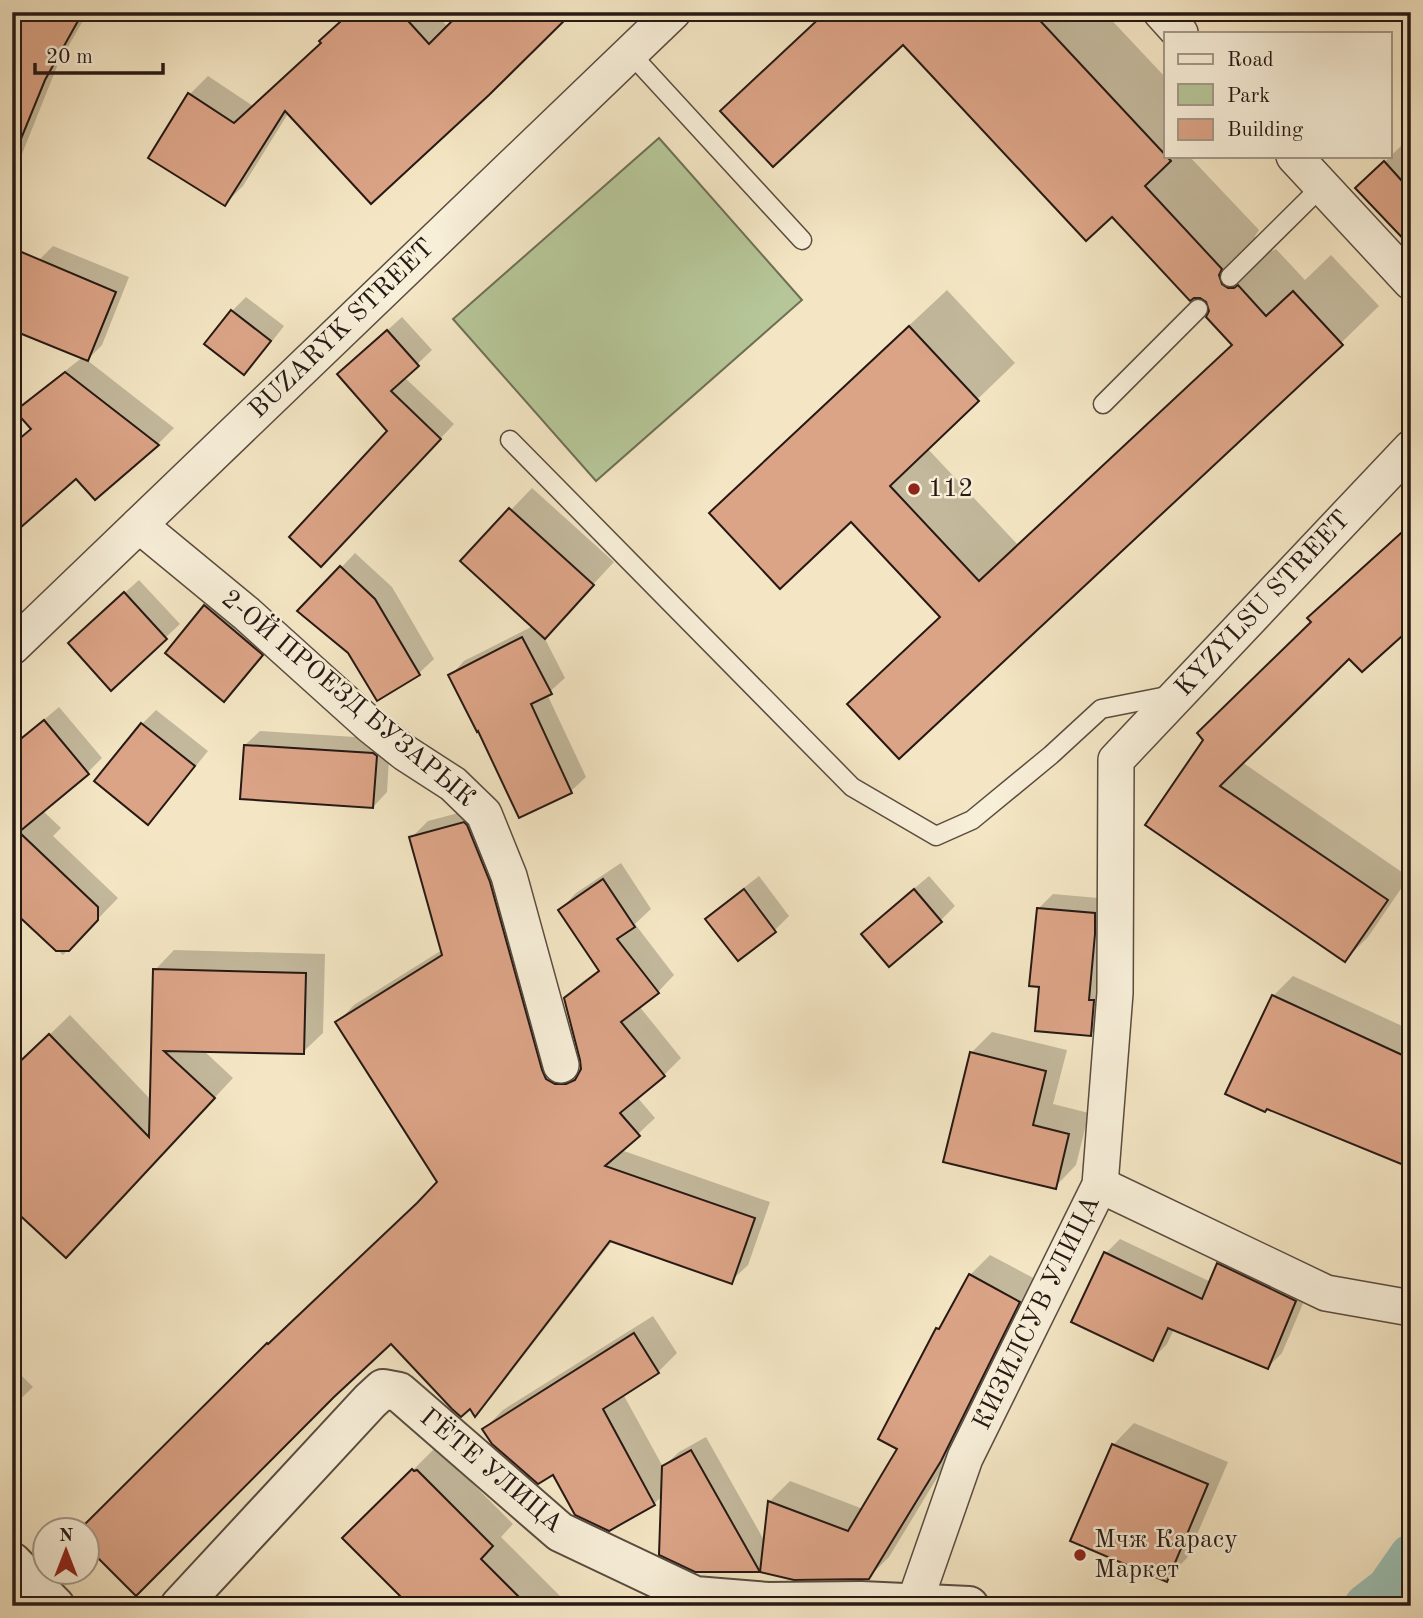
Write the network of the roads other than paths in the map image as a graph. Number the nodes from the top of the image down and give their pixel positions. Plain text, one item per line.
1 (673, 12) edge
2 (1161, 12) edge
3 (1179, 32) edge
4 (630, 53) junction
5 (1296, 158) edge
6 (1322, 186) junction
7 (802, 240) dead end
8 (1230, 277) dead end
9 (1411, 282) edge
10 (1198, 309) dead end
11 (1103, 404) dead end
12 (510, 440) dead end
13 (1411, 448) edge
14 (139, 524) junction
15 (12, 647) edge
16 (1179, 694) junction
17 (561, 1065) dead end
18 (1100, 1185) junction
19 (1411, 1307) edge
20 (12, 1562) edge
21 (914, 1604) junction
22 (55, 1606) edge
23 (180, 1606) edge
24 (969, 1606) edge

1 - 4 street, BUZARYK STREET
2 - 3 street
4 - 7 lane
4 - 14 street, BUZARYK STREET
5 - 6 street
6 - 8 lane
6 - 9 street
10 - 11 lane
12 - 16 lane
13 - 16 street, KYZYLSU STREET
14 - 15 street, BUZARYK STREET
14 - 17 street, 2-ОЙ ПРОЕЗД БУЗАРЫК
16 - 18 street, КИЗИЛСУВ УЛИЦА
18 - 19 street
18 - 21 street, КИЗИЛСУВ УЛИЦА
20 - 22 street
21 - 23 street, ГЁТЕ УЛИЦА
21 - 24 street, ГЁТЕ УЛИЦА

